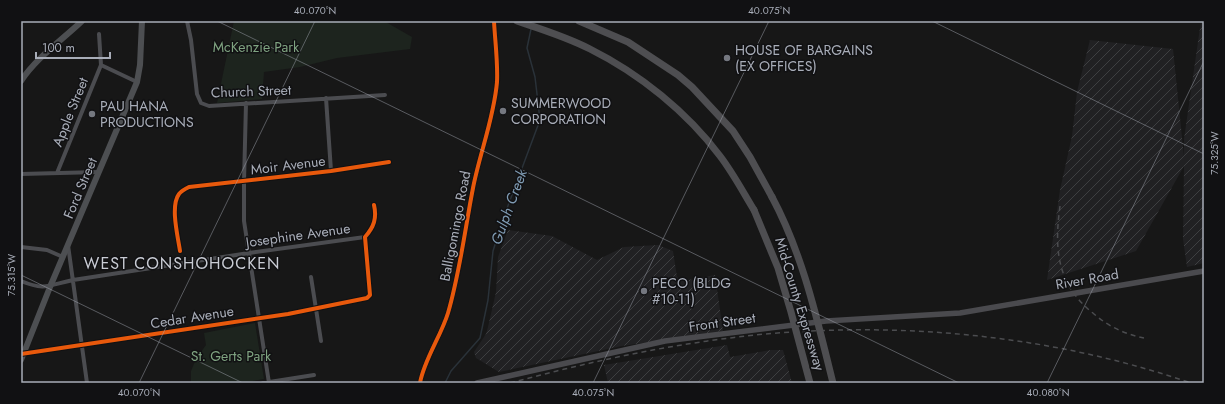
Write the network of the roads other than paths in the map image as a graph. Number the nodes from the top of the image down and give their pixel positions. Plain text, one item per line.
1 (82, 21) edge
2 (142, 21) edge
3 (186, 21) edge
4 (494, 21) edge
5 (517, 21) edge
6 (579, 21) edge
7 (99, 34) dead end
8 (101, 65) junction
9 (21, 82) edge
10 (137, 82) junction
11 (386, 95) dead end
12 (326, 98) junction
13 (246, 103) junction
14 (389, 162) dead end
15 (331, 171) junction
16 (99, 172) junction
17 (57, 173) junction
18 (21, 174) edge
19 (244, 182) junction
20 (374, 205) dead end
21 (365, 237) junction
22 (68, 244) junction
23 (21, 247) edge
24 (180, 251) dead end
25 (249, 253) junction
26 (63, 257) junction
27 (1204, 271) edge
28 (311, 277) dead end
29 (72, 280) junction
30 (21, 281) edge
31 (50, 287) junction
32 (315, 309) junction
33 (974, 311) joint
34 (258, 317) junction
35 (321, 341) dead end
36 (82, 345) junction
37 (21, 356) edge
38 (314, 375) dead end
39 (87, 383) edge
40 (263, 383) edge
41 (268, 383) edge
42 (420, 383) edge
43 (477, 383) edge
44 (810, 383) edge
45 (833, 383) edge

1 - 9 main road
2 - 10 main road, Ford Street
3 - 13 street, Church Street
4 - 42 street, Balligomingo Road
5 - 44 highway, Mid-County Expressway, bridge
6 - 45 highway, Mid-County Expressway, bridge
7 - 8 street, Apple Street
8 - 10 street
8 - 17 street, Apple Street
10 - 16 main road, Ford Street
11 - 12 street, Church Street
12 - 13 street, Church Street
12 - 15 street
13 - 19 street
14 - 15 street, Moir Avenue
15 - 19 street, Moir Avenue
16 - 17 street
16 - 22 main road, Ford Street
17 - 18 street
19 - 24 street, Moir Avenue
19 - 25 street
20 - 21 street
21 - 25 street, Josephine Avenue
21 - 32 street, Cedar Avenue
22 - 26 main road, Ford Street
22 - 29 street
23 - 26 street
25 - 29 street, Josephine Avenue
25 - 34 street
26 - 31 main road, Ford Street
27 - 33 main road, River Road
28 - 32 street
29 - 31 street, Josephine Avenue
29 - 36 street
30 - 31 street, Josephine Avenue
31 - 37 main road, Ford Street
32 - 34 street, Cedar Avenue
32 - 35 street
33 - 43 main road, Front Street
34 - 36 street, Cedar Avenue
34 - 41 street
36 - 37 street, Cedar Avenue
36 - 39 street
38 - 41 street
40 - 41 street

